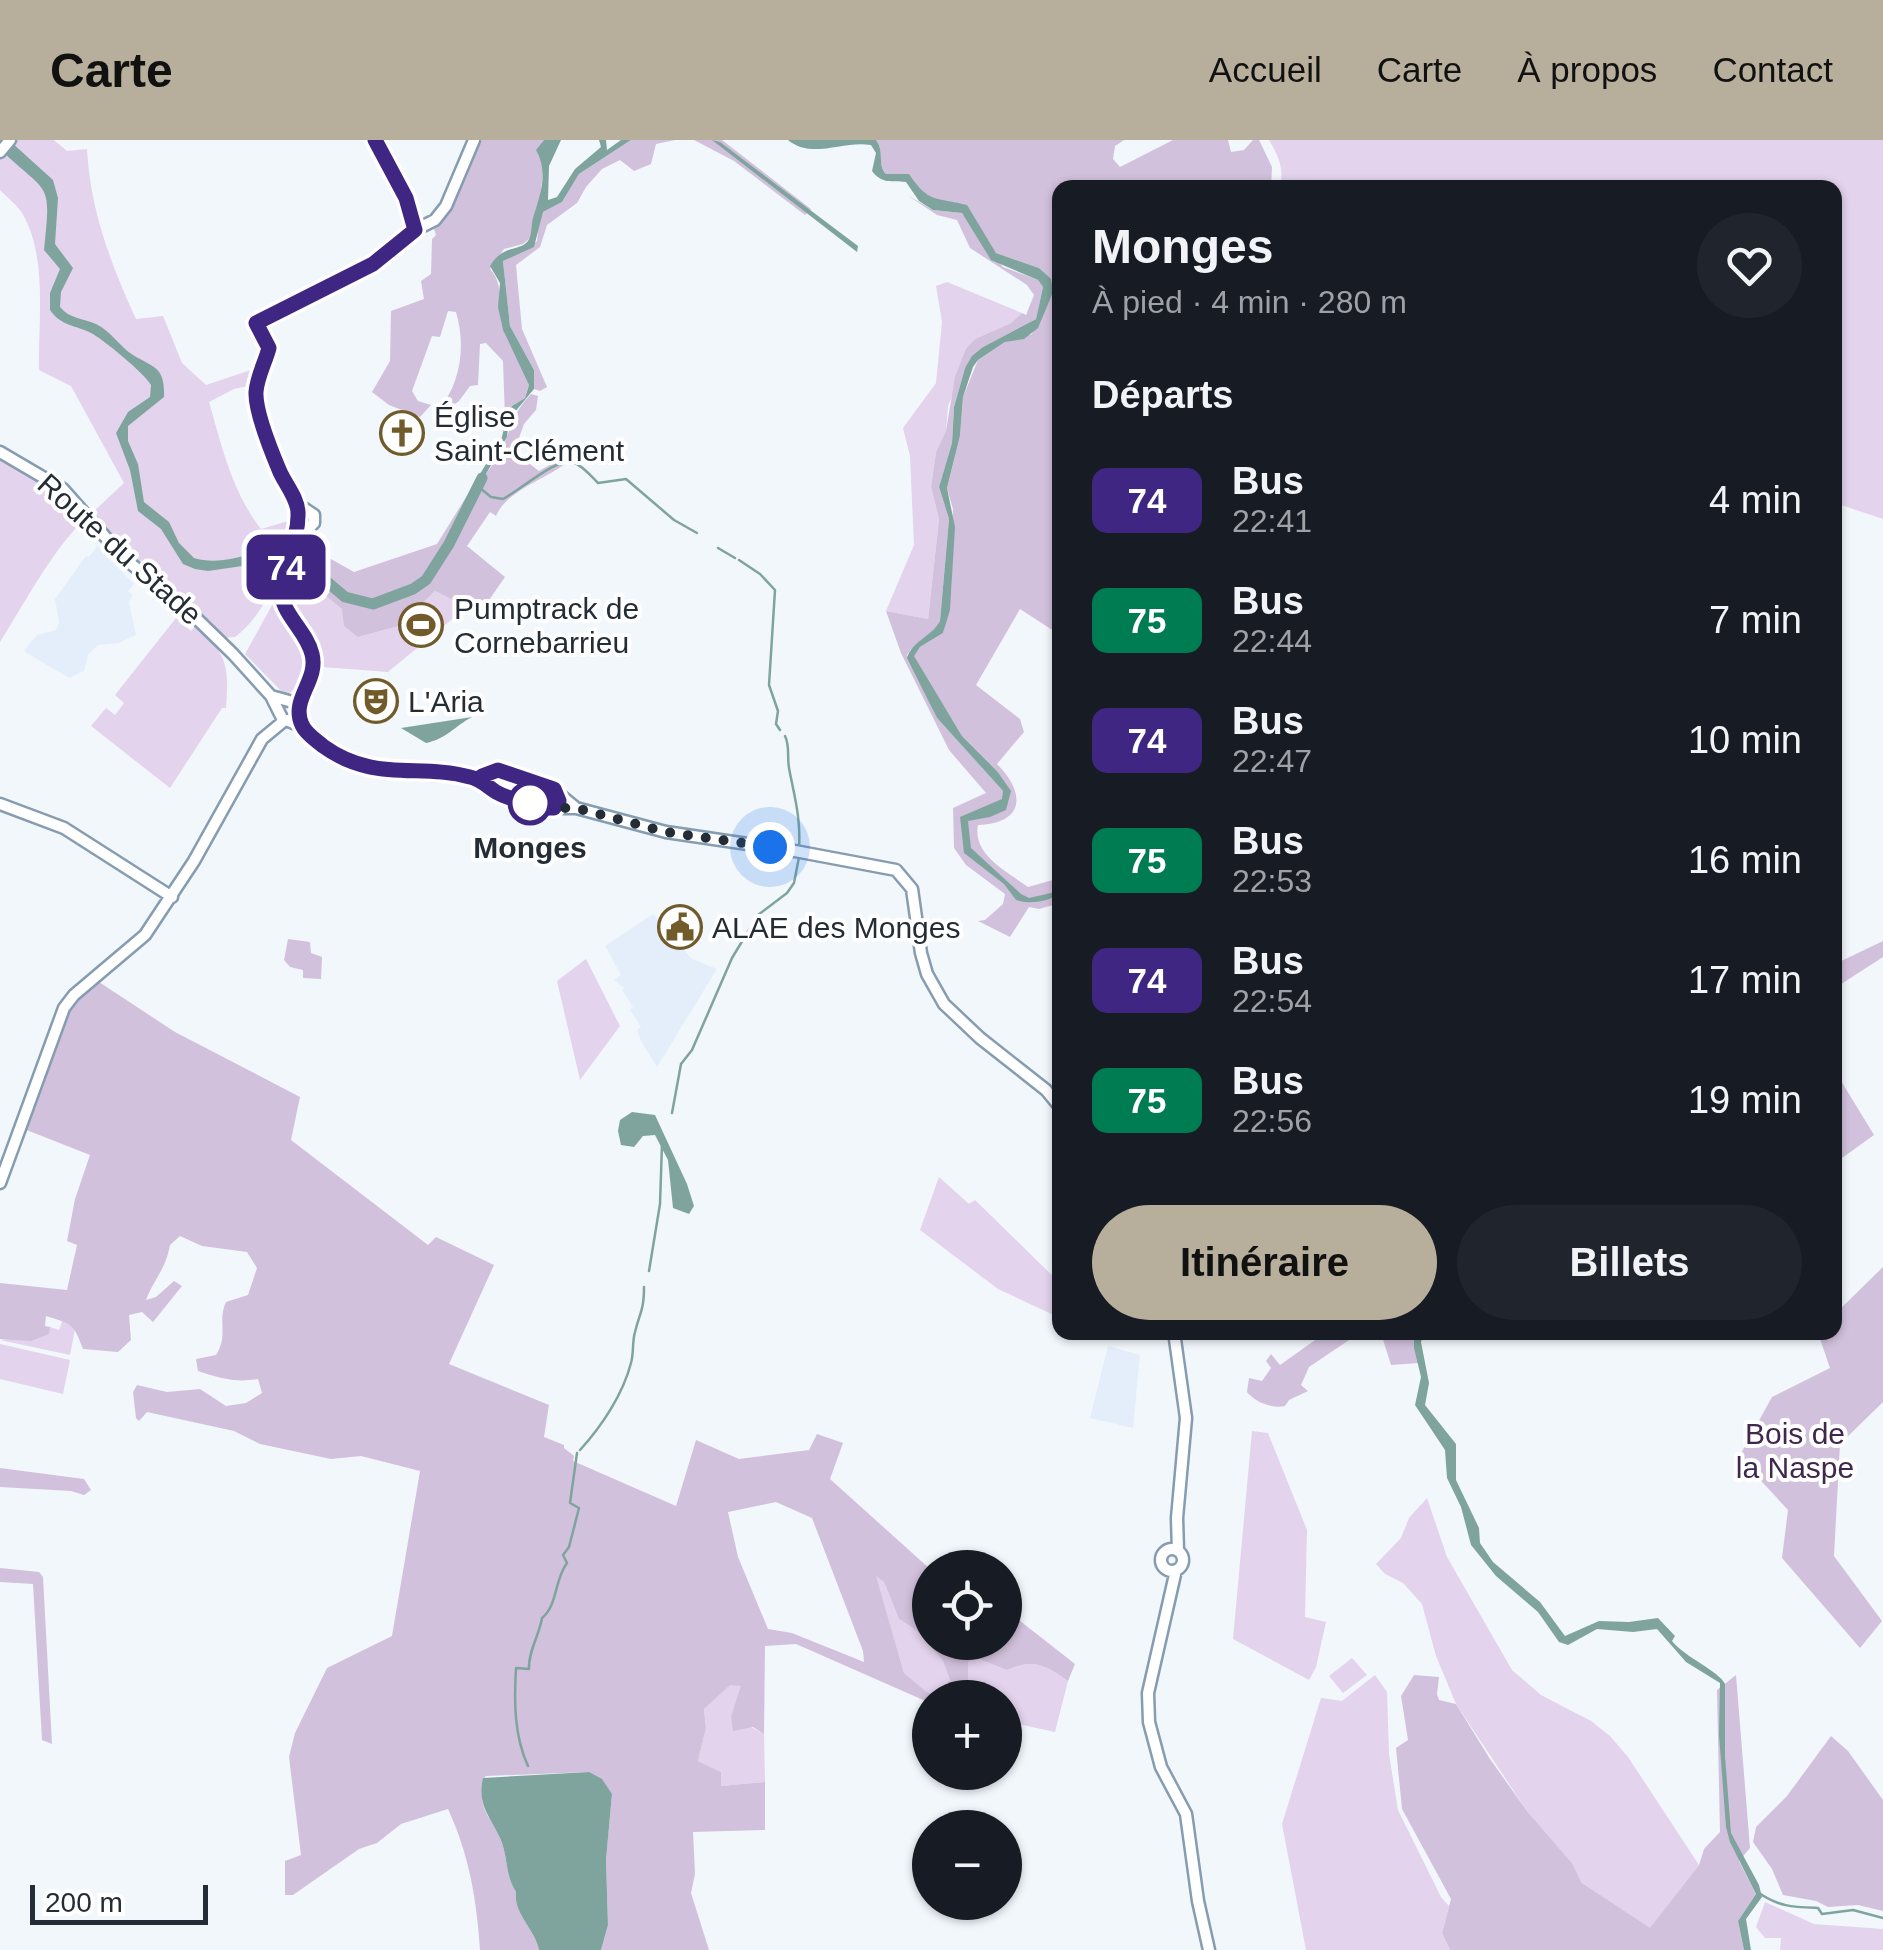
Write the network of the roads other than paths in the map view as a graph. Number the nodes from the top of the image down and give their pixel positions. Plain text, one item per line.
1 (10, 140) edge
2 (376, 140) edge
3 (474, 140) edge
4 (0, 152) edge
5 (415, 230) junction
6 (0, 452) edge
7 (287, 712) junction
8 (491, 780) junction
9 (558, 801) junction
10 (0, 804) edge
11 (172, 897) junction
12 (1052, 1097) edge
13 (0, 1182) edge
14 (1175, 1340) edge
15 (1173, 1550) junction
16 (1171, 1570) junction
17 (1209, 1950) edge

1 - 4 main road
2 - 5 main road
3 - 5 main road
5 - 7 main road
6 - 7 main road, Route du Stade
7 - 8 main road
7 - 11 main road
8 - 9 main road
8 - 9 main road
9 - 12 main road
10 - 11 main road
11 - 13 main road
14 - 15 main road
15 - 16 main road
15 - 16 main road
16 - 17 main road

